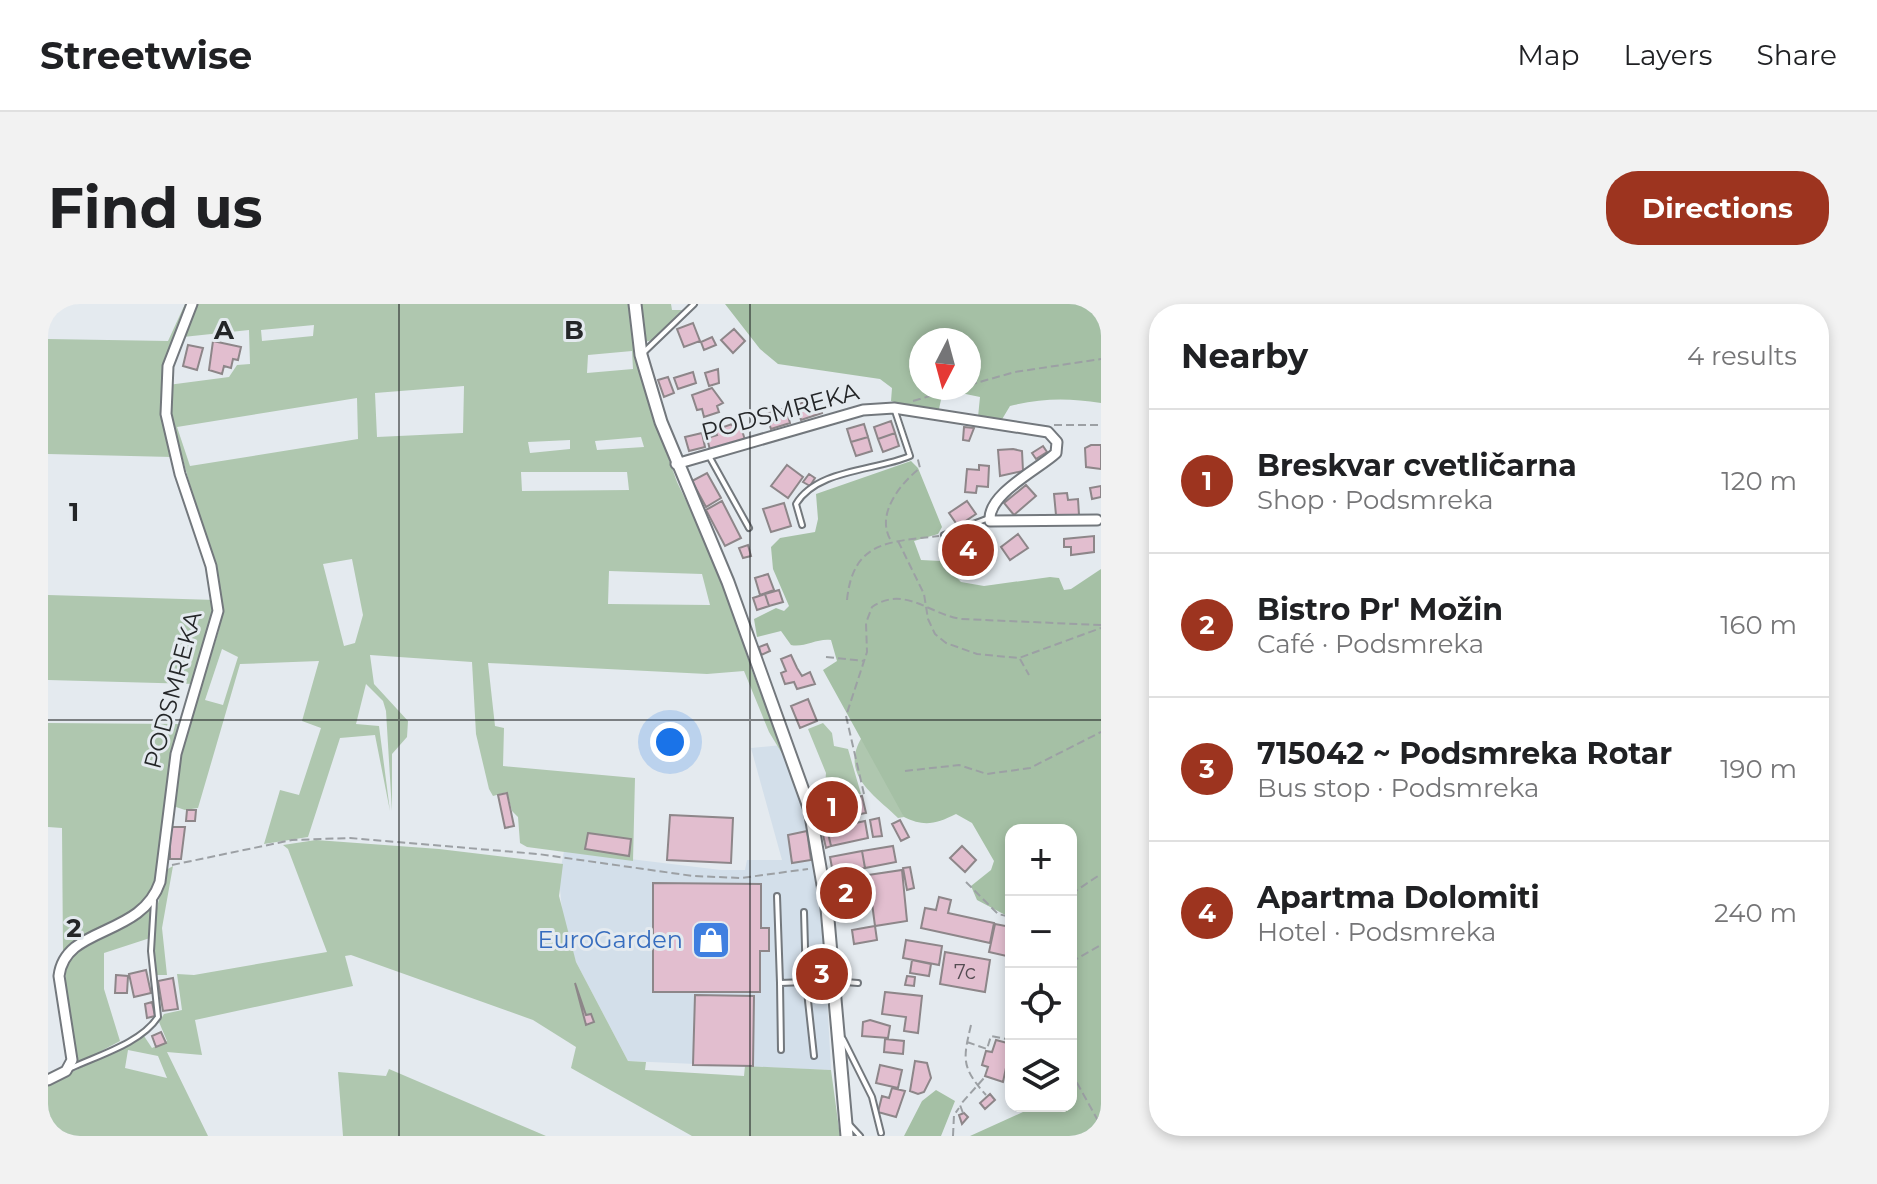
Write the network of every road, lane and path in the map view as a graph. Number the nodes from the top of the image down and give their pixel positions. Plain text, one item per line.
1 (192, 304) edge
2 (635, 304) edge
3 (694, 304) edge
4 (641, 355) junction
5 (1101, 359) edge
6 (981, 382) edge
7 (894, 408) junction
8 (1101, 425) edge
9 (1048, 432) junction
10 (910, 449) junction
11 (708, 454) junction
12 (676, 464) junction
13 (989, 518) junction
14 (1097, 520) dead end
15 (802, 525) dead end
16 (749, 528) dead end
17 (944, 535) joint
18 (891, 541) junction
19 (898, 541) junction
20 (847, 600) dead end
21 (927, 607) junction
22 (1101, 626) edge
23 (826, 657) dead end
24 (1019, 658) junction
25 (865, 661) junction
26 (1029, 675) dead end
27 (1101, 732) edge
28 (905, 771) dead end
29 (864, 794) dead end
30 (162, 867) junction
31 (822, 867) junction
32 (1101, 874) edge
33 (966, 882) dead end
34 (1077, 890) edge
35 (777, 896) dead end
36 (154, 899) junction
37 (804, 912) dead end
38 (1005, 916) edge
39 (1101, 945) edge
40 (1077, 959) edge
41 (832, 981) junction
42 (806, 982) junction
43 (780, 983) junction
44 (858, 983) dead end
45 (835, 1022) junction
46 (971, 1025) dead end
47 (1005, 1039) edge
48 (966, 1042) junction
49 (781, 1050) dead end
50 (814, 1056) dead end
51 (66, 1071) junction
52 (984, 1078) dead end
53 (48, 1080) edge
54 (1077, 1083) edge
55 (978, 1087) junction
56 (986, 1095) dead end
57 (960, 1108) junction
58 (963, 1113) dead end
59 (846, 1122) junction
60 (1101, 1126) edge
61 (881, 1133) dead end
62 (847, 1136) edge
63 (860, 1136) edge
64 (953, 1136) edge

1 - 30 street, PODSMREKA
2 - 4 street, PODSMREKA
3 - 4 lane
4 - 12 street, PODSMREKA
5 - 6 path
7 - 9 street, PODSMREKA
7 - 10 lane
7 - 11 street, PODSMREKA
8 - 9 path
9 - 13 street
10 - 15 lane
10 - 18 path
11 - 12 street, PODSMREKA
11 - 16 lane
12 - 31 street, PODSMREKA
13 - 14 street
13 - 17 lane
17 - 19 path
18 - 19 path
18 - 20 path
19 - 21 path
21 - 22 path
21 - 24 path
21 - 25 path
22 - 24 path
23 - 25 path
24 - 26 path
25 - 29 path
27 - 28 path
30 - 31 path
30 - 36 street, PODSMREKA
31 - 41 street, PODSMREKA
32 - 34 path
33 - 38 path
35 - 43 lane
36 - 51 street
36 - 51 lane
37 - 42 lane
39 - 40 path
41 - 42 lane
41 - 44 lane
41 - 45 street, PODSMREKA
42 - 43 lane
42 - 50 lane
43 - 49 lane
45 - 59 street, PODSMREKA
45 - 61 lane
46 - 48 path
47 - 48 path
48 - 55 path
51 - 53 street
52 - 55 path
54 - 60 path
55 - 56 path
55 - 57 path
57 - 58 path
57 - 64 path
59 - 62 street, PODSMREKA
59 - 63 lane

